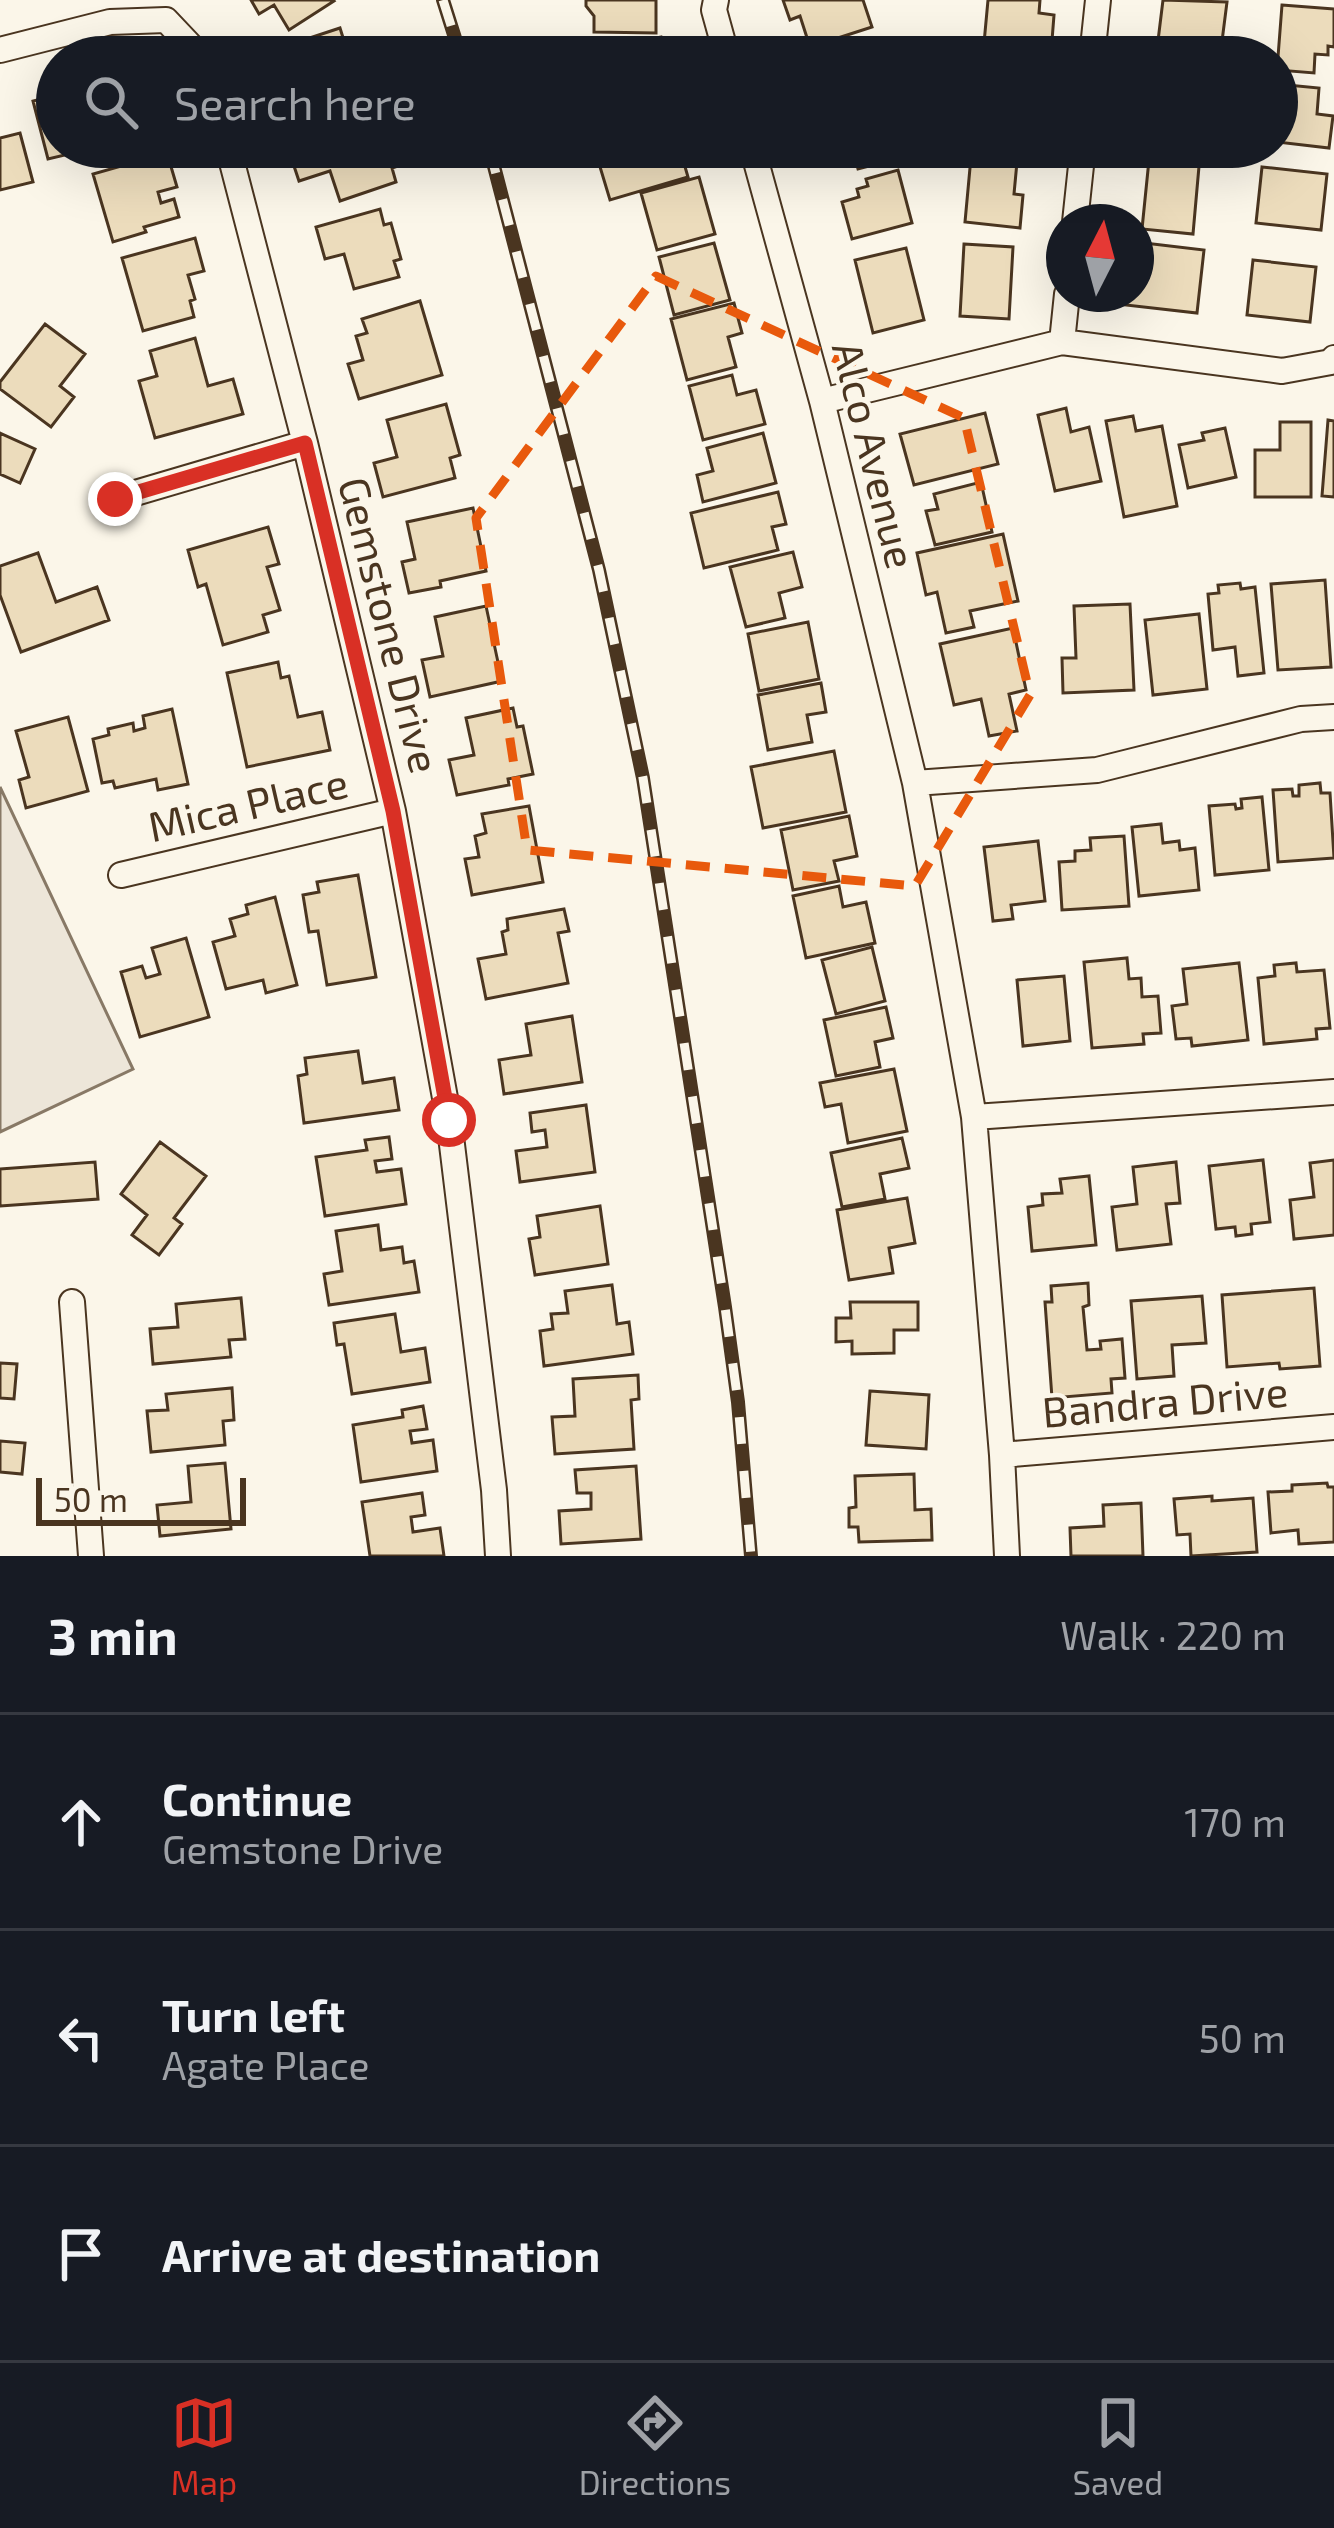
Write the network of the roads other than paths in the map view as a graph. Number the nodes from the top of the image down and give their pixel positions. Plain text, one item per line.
1 (716, 0) edge
2 (1098, 0) edge
3 (55, 36) edge
4 (181, 36) edge
5 (722, 36) edge
6 (1094, 36) edge
7 (36, 41) edge
8 (0, 50) edge
9 (233, 168) edge
10 (758, 168) edge
11 (1081, 168) edge
12 (1077, 204) edge
13 (1065, 312) edge
14 (1062, 342) junction
15 (1334, 358) edge
16 (822, 401) junction
17 (305, 443) junction
18 (115, 499) dead end
19 (1334, 717) edge
20 (914, 783) junction
21 (393, 811) junction
22 (121, 874) dead end
23 (1334, 1093) edge
24 (974, 1117) junction
25 (72, 1303) dead end
26 (1334, 1426) edge
27 (1002, 1455) junction
28 (91, 1556) edge
29 (498, 1556) edge
30 (1007, 1556) edge

1 - 5 street
2 - 6 street
3 - 4 street
7 - 8 street
9 - 17 street, Gemstone Drive
10 - 16 street, Alco Avenue
11 - 12 street
13 - 14 street
14 - 15 street
14 - 16 street
16 - 20 street, Alco Avenue
17 - 18 street
17 - 21 street, Gemstone Drive
19 - 20 street
20 - 24 street, Alco Avenue
21 - 22 street, Mica Place
21 - 29 street, Gemstone Drive
23 - 24 street
24 - 27 street, Alco Avenue
25 - 28 street
26 - 27 street, Bandra Drive
27 - 30 street, Alco Avenue

